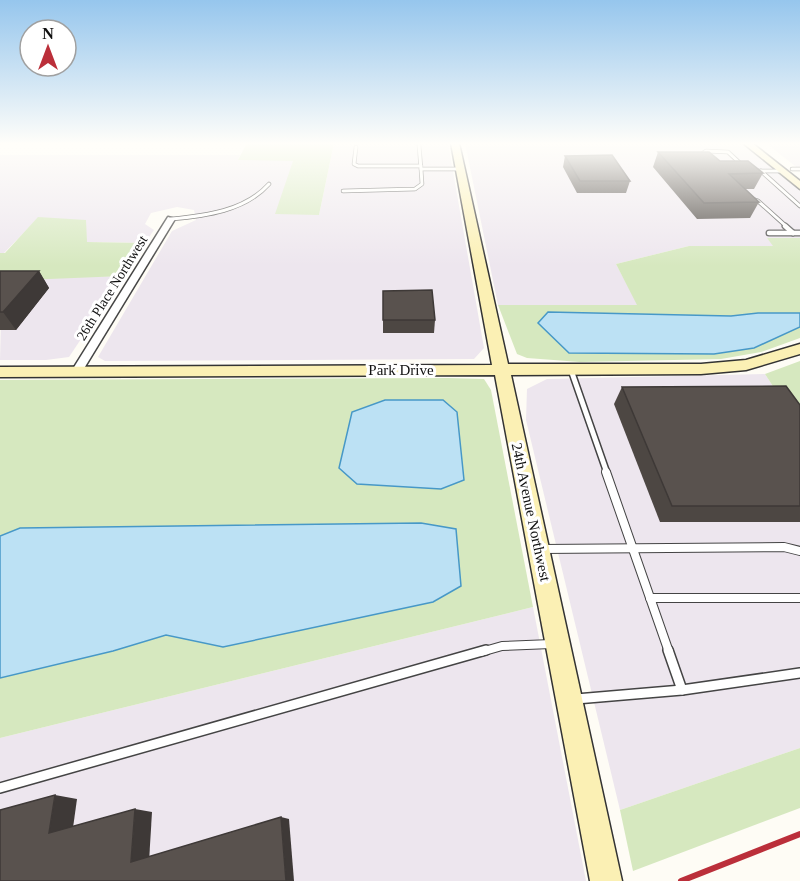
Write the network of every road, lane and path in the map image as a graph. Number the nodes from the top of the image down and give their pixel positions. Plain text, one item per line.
1 (269, 184) dead end
2 (422, 184) edge
3 (463, 184) edge
4 (775, 184) edge
5 (343, 191) dead end
6 (742, 197) edge
7 (800, 206) edge
8 (171, 219) joint
9 (769, 233) dead end
10 (793, 233) junction
11 (800, 233) edge
12 (800, 349) edge
13 (502, 370) junction
14 (571, 370) junction
15 (0, 372) edge
16 (76, 372) junction
17 (538, 549) junction
18 (633, 550) junction
19 (800, 551) edge
20 (650, 598) junction
21 (800, 598) edge
22 (558, 643) junction
23 (800, 673) edge
24 (682, 690) junction
25 (569, 699) junction
26 (0, 788) edge
27 (606, 881) edge

1 - 8 lane
2 - 5 lane
3 - 13 street, 24th Avenue Northwest
4 - 7 lane
6 - 10 lane
8 - 16 street, 26th Place Northwest
9 - 10 lane
10 - 11 lane
12 - 14 street, Park Drive
13 - 14 street, Park Drive
13 - 16 street, Park Drive
13 - 17 street, 24th Avenue Northwest
14 - 18 lane
15 - 16 street, Park Drive
17 - 18 lane
17 - 22 street, 24th Avenue Northwest
18 - 19 lane
18 - 20 lane
20 - 21 lane
20 - 24 lane
22 - 25 street, 24th Avenue Northwest
22 - 26 lane
23 - 24 lane
24 - 25 lane
25 - 27 street, 24th Avenue Northwest

